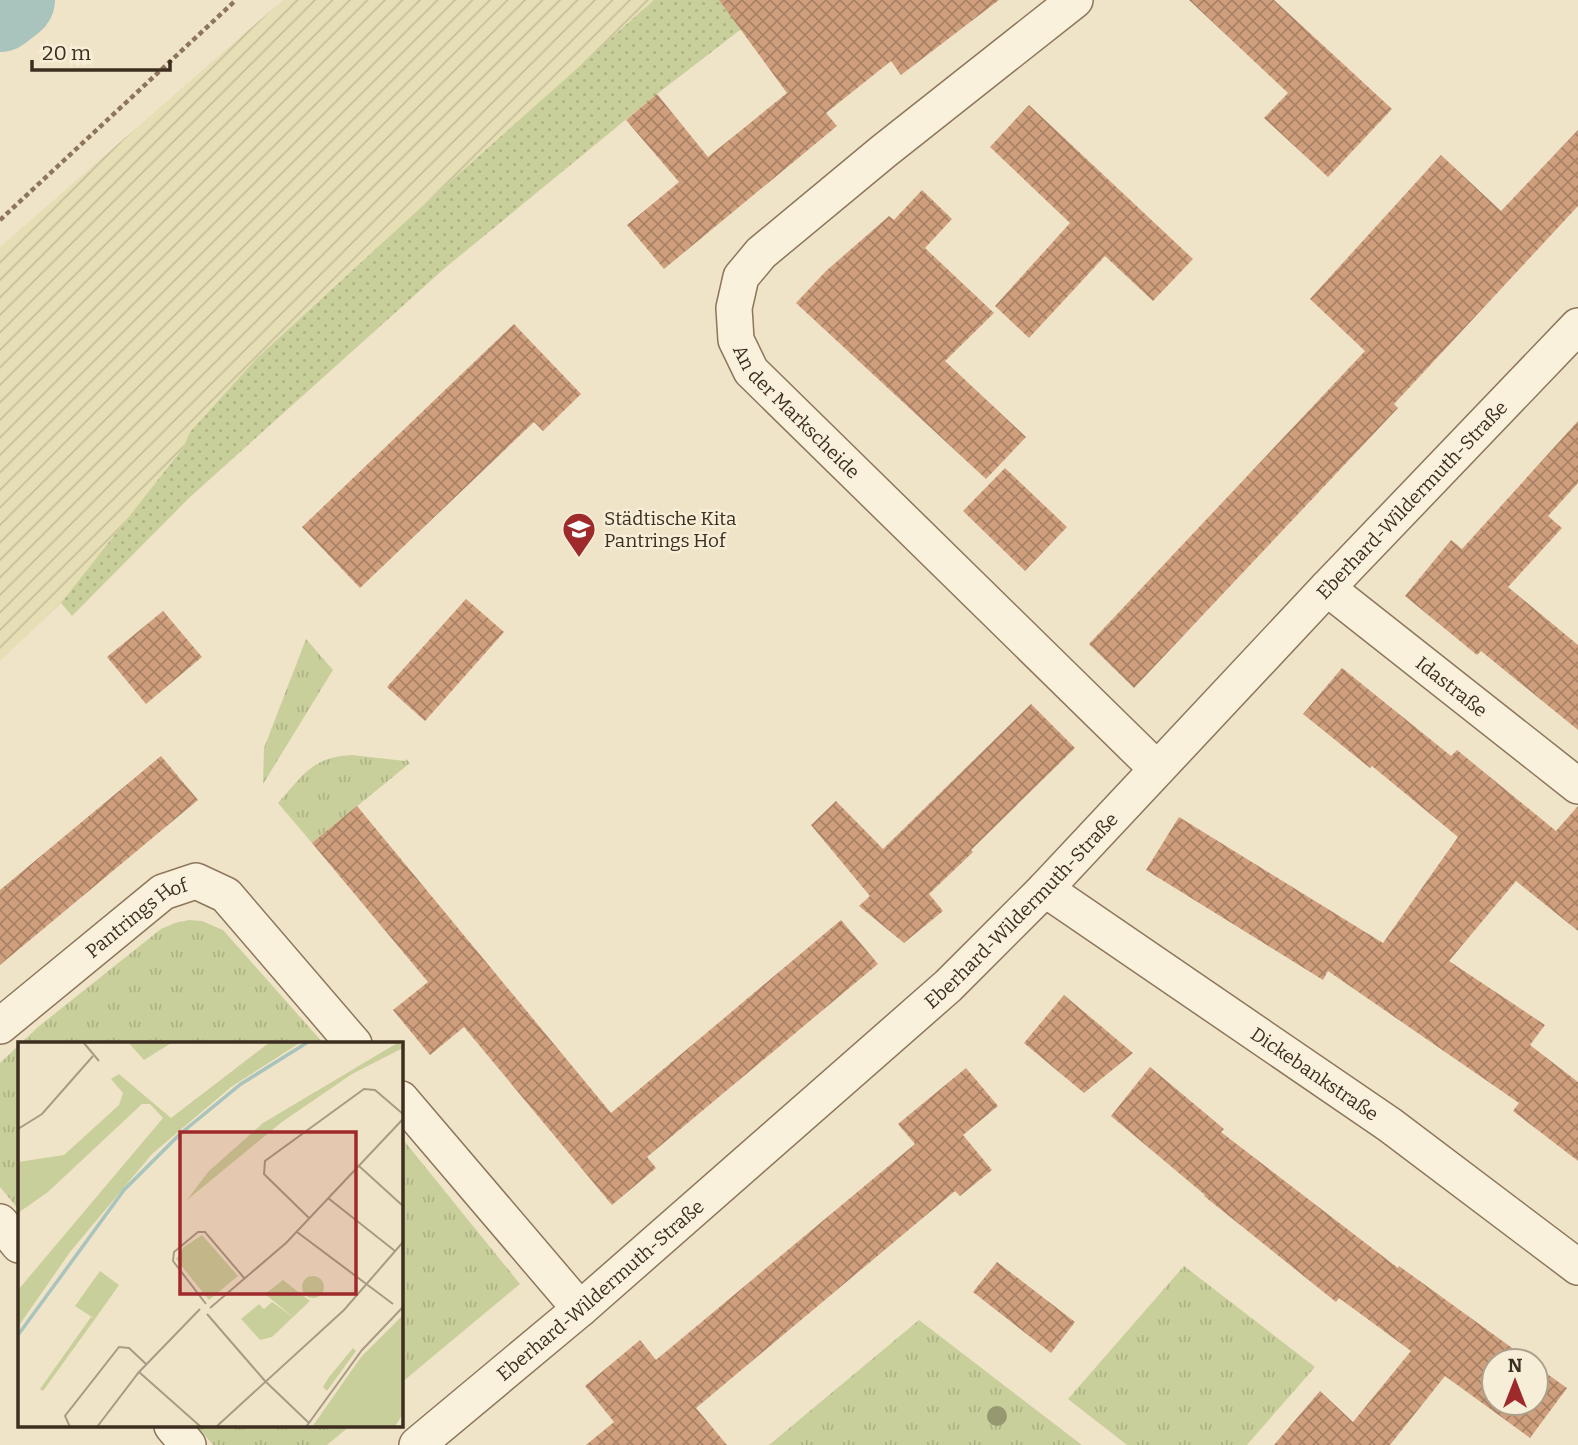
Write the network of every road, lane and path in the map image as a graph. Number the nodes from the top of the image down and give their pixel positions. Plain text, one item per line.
1 (236, 0) edge
2 (1075, 0) edge
3 (0, 220) edge
4 (1578, 326) edge
5 (1327, 588) junction
6 (1157, 769) junction
7 (1578, 786) edge
8 (1045, 889) junction
9 (0, 1026) edge
10 (352, 1042) edge
11 (402, 1100) edge
12 (0, 1222) edge
13 (18, 1244) edge
14 (1578, 1267) edge
15 (580, 1309) junction
16 (174, 1428) edge
17 (188, 1445) edge
18 (417, 1445) edge

1 - 3 path
2 - 6 street, An der Markscheide
4 - 5 street, Eberhard-Wildermuth-Straße
5 - 6 street, Eberhard-Wildermuth-Straße
5 - 7 street, Idastraße
6 - 8 street, Eberhard-Wildermuth-Straße
8 - 14 street, Dickebankstraße
8 - 15 street, Eberhard-Wildermuth-Straße
9 - 10 street, Pantrings Hof
11 - 15 street
12 - 13 street
15 - 18 street, Eberhard-Wildermuth-Straße
16 - 17 street

